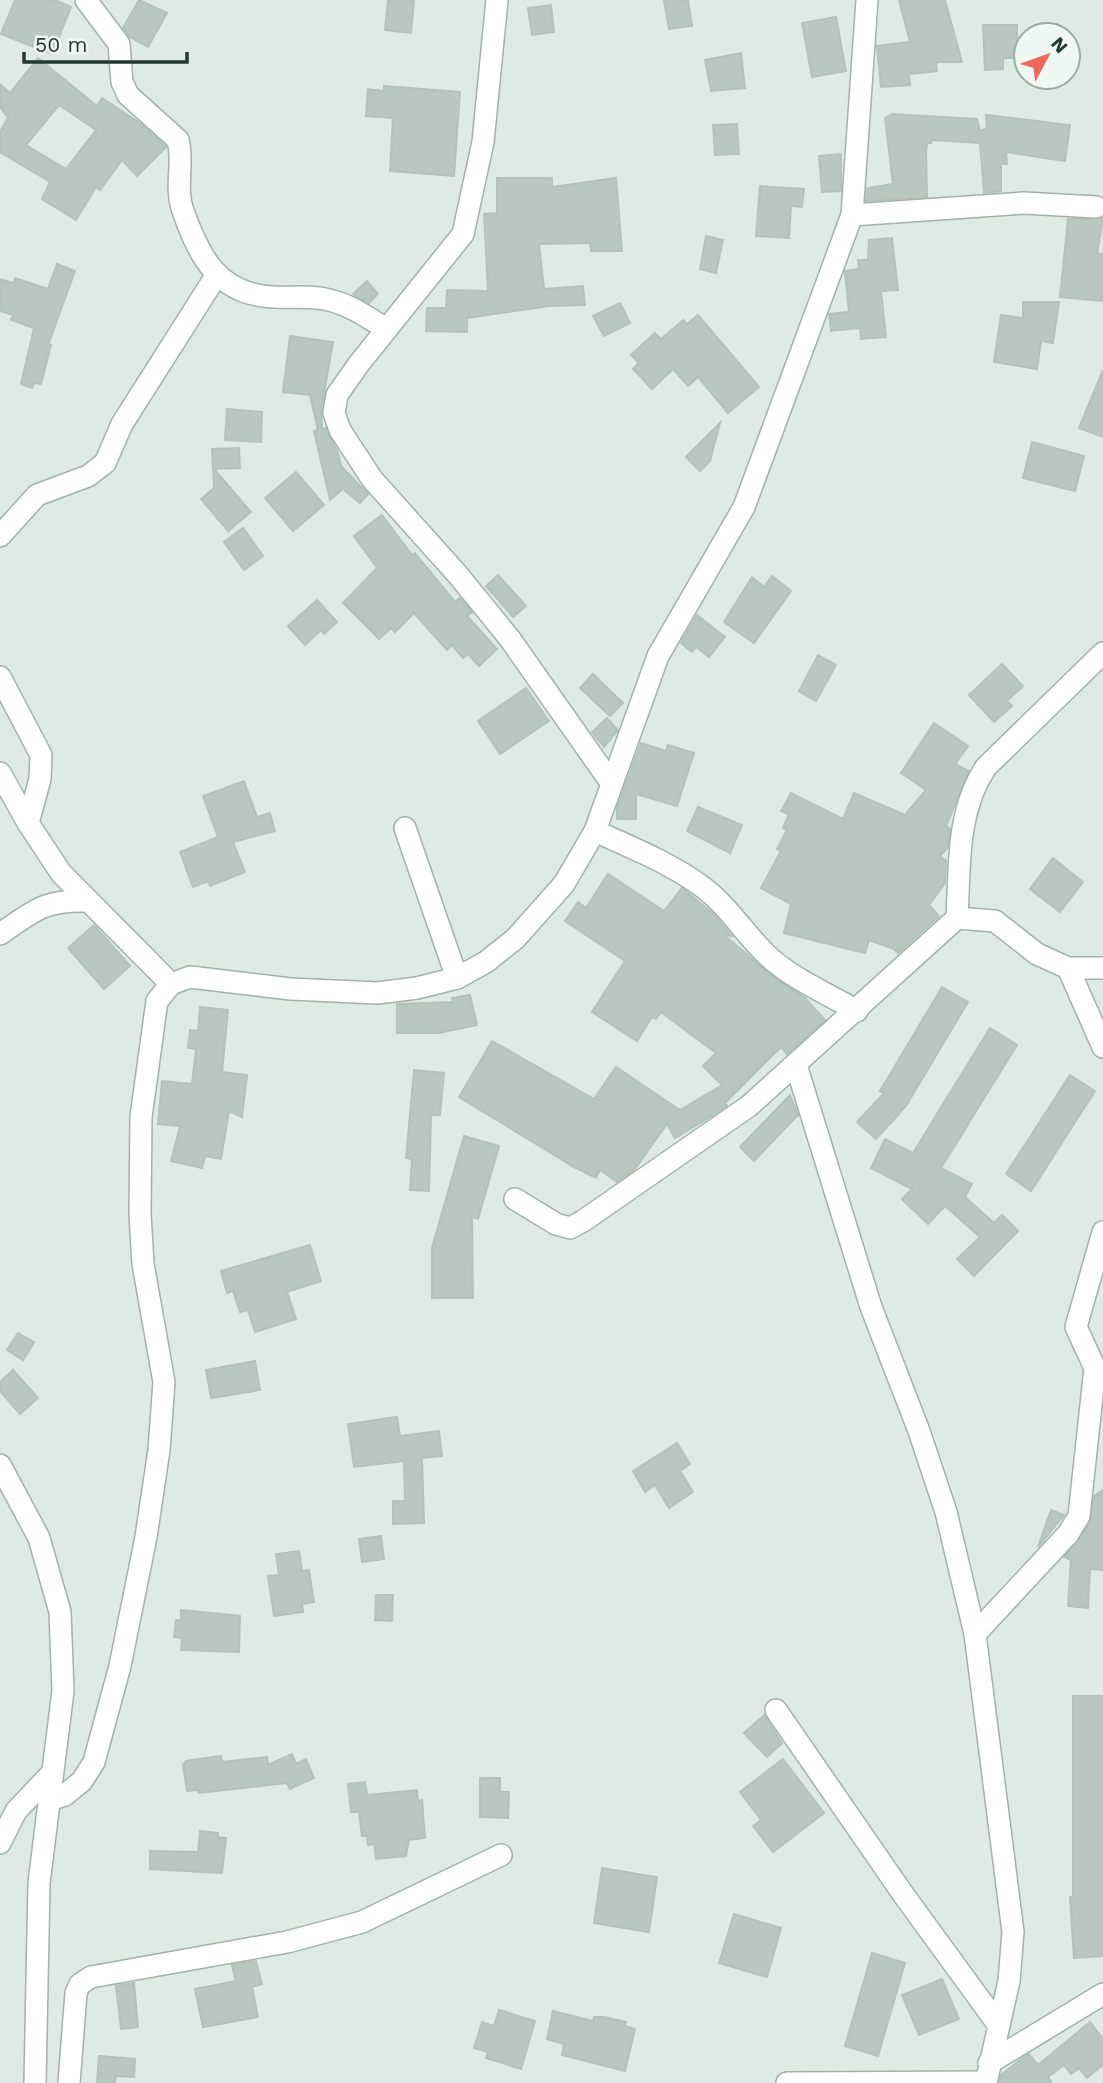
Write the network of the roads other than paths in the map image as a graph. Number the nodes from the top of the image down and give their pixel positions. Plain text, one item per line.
1 (86, 0) edge
2 (497, 0) edge
3 (867, 0) edge
4 (1097, 207) dead end
5 (852, 215) junction
6 (216, 276) junction
7 (385, 328) junction
8 (0, 536) edge
9 (1103, 653) edge
10 (0, 677) edge
11 (0, 773) edge
12 (611, 784) junction
13 (28, 823) junction
14 (405, 828) dead end
15 (595, 831) junction
16 (86, 901) junction
17 (957, 918) junction
18 (0, 934) edge
19 (1068, 968) junction
20 (1103, 968) edge
21 (457, 978) junction
22 (171, 984) junction
23 (856, 1011) junction
24 (1103, 1047) edge
25 (796, 1065) junction
26 (515, 1199) dead end
27 (1103, 1232) edge
28 (0, 1465) edge
29 (975, 1634) junction
30 (776, 1710) dead end
31 (52, 1773) junction
32 (50, 1800) junction
33 (8, 1814) edge
34 (0, 1843) edge
35 (501, 1855) dead end
36 (1103, 1994) edge
37 (997, 2023) junction
38 (987, 2076) edge
39 (35, 2083) edge
40 (69, 2083) edge
41 (787, 2083) edge

1 - 6 street
2 - 7 street
3 - 5 street
4 - 5 street
5 - 12 street
6 - 7 street
6 - 8 street
7 - 12 street
9 - 17 street
10 - 13 street
11 - 13 street
12 - 15 street
13 - 16 street
14 - 21 street
15 - 21 street
15 - 23 street
16 - 18 street
16 - 22 street
17 - 19 street
17 - 23 street
19 - 20 street
19 - 24 street
21 - 22 street
22 - 32 street
23 - 25 street
25 - 26 street
25 - 29 street
27 - 29 street
28 - 31 street
29 - 37 street
30 - 37 street
31 - 32 street
31 - 33 street
32 - 39 street
33 - 34 street
35 - 40 street
36 - 38 street
37 - 38 street
38 - 41 street

